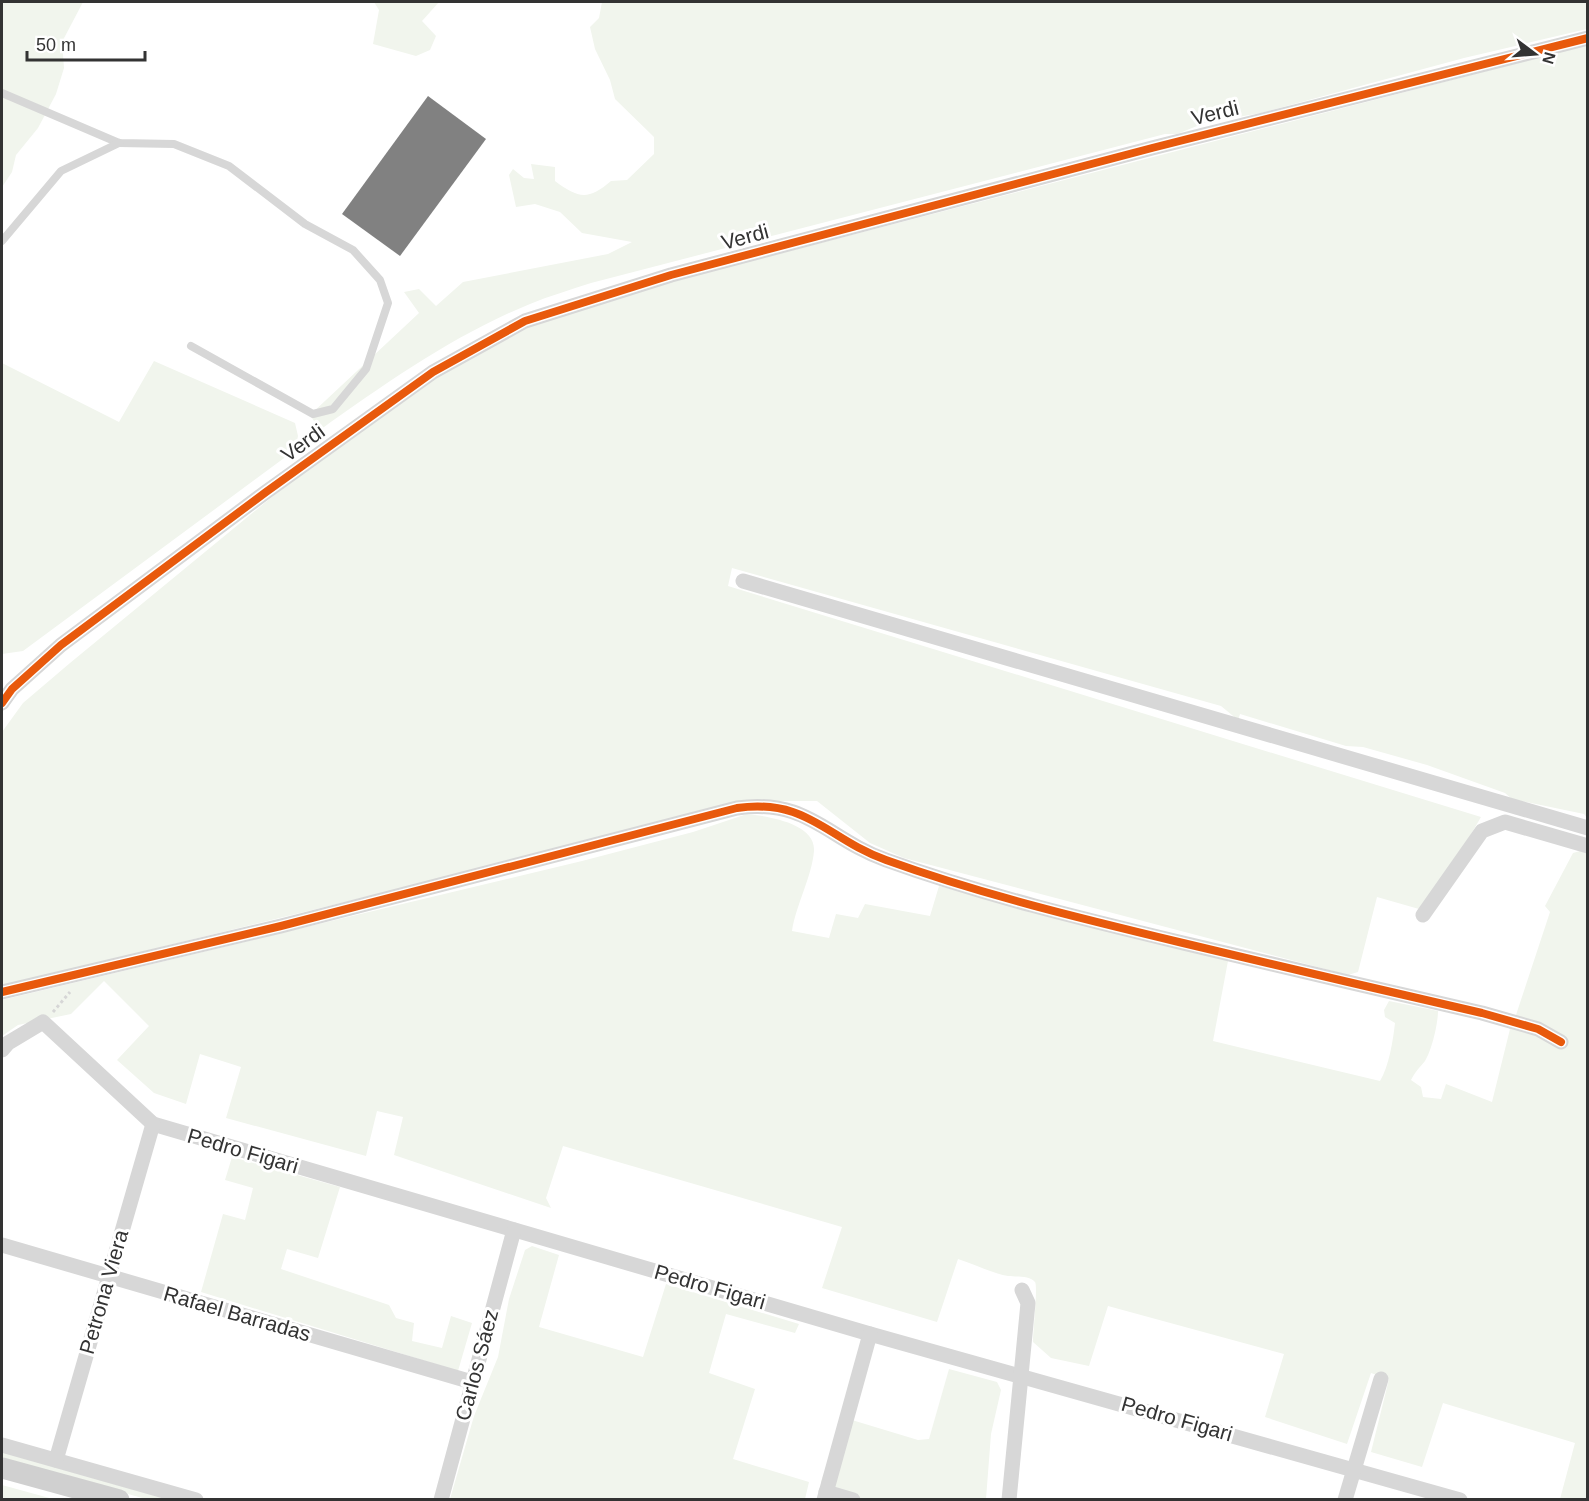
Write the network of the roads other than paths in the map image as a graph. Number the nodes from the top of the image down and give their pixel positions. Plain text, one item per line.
1 (1587, 38) edge
2 (2, 93) edge
3 (119, 143) junction
4 (2, 241) edge
5 (191, 346) dead end
6 (743, 581) dead end
7 (7, 686) edge
8 (2, 703) edge
9 (1587, 828) edge
10 (1587, 846) edge
11 (1422, 915) dead end
12 (2, 992) edge
13 (1561, 1042) dead end
14 (2, 1050) edge
15 (153, 1124) junction
16 (514, 1230) junction
17 (2, 1245) edge
18 (109, 1276) junction
19 (1022, 1290) dead end
20 (870, 1334) junction
21 (1019, 1375) junction
22 (1381, 1380) dead end
23 (472, 1383) junction
24 (2, 1444) edge
25 (56, 1460) junction
26 (2, 1467) edge
27 (1354, 1468) junction
28 (825, 1496) edge
29 (115, 1499) edge
30 (196, 1500) edge
31 (441, 1500) edge
32 (853, 1500) edge
33 (1009, 1500) edge
34 (1345, 1500) edge
35 (1460, 1500) edge

1 - 7 street, Verdi
2 - 3 lane
3 - 4 lane
3 - 5 lane
6 - 9 street
7 - 8 street, Verdi
10 - 11 street
12 - 13 street
14 - 15 street, Pedro Figari
15 - 16 street, Pedro Figari
15 - 18 street, Petrona Viera
16 - 20 street, Pedro Figari
16 - 23 street, Carlos Sáez
17 - 18 street, Rafael Barradas
18 - 23 street, Rafael Barradas
18 - 25 street, Petrona Viera
19 - 21 street
20 - 21 street, Pedro Figari
20 - 28 street
21 - 27 street, Pedro Figari
21 - 33 street
22 - 27 street
23 - 31 street, Carlos Sáez
24 - 25 street
25 - 30 street
26 - 29 street
27 - 34 street
27 - 35 street, Pedro Figari
28 - 32 street

